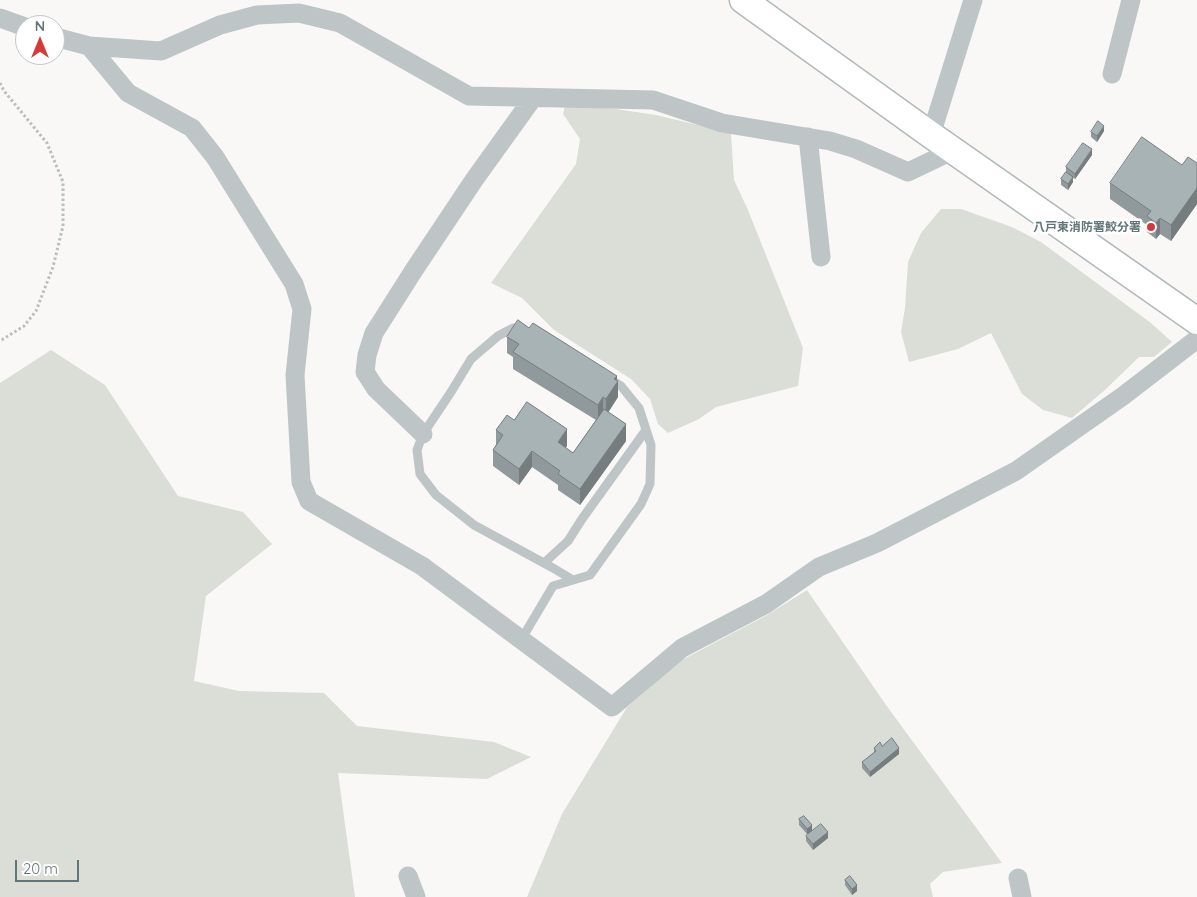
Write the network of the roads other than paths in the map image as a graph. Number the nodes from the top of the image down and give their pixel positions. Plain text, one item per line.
1 (743, 0) edge
2 (973, 0) edge
3 (1131, 0) edge
4 (0, 18) edge
5 (15, 23) edge
6 (65, 40) edge
7 (89, 46) junction
8 (1112, 74) dead end
9 (533, 98) junction
10 (931, 135) junction
11 (808, 137) junction
12 (954, 150) junction
13 (821, 257) dead end
14 (1197, 321) edge
15 (532, 331) edge
16 (1197, 339) edge
17 (596, 371) edge
18 (646, 430) junction
19 (423, 434) junction
20 (544, 563) junction
21 (573, 580) junction
22 (521, 640) junction
23 (408, 876) dead end
24 (1018, 878) dead end
25 (416, 897) edge
26 (1022, 897) edge

1 - 10 street
2 - 10 street
3 - 8 street
4 - 5 street
6 - 7 street
7 - 9 street
7 - 22 street
9 - 11 street
9 - 19 street
10 - 12 street
11 - 12 street
11 - 13 street
12 - 14 street
15 - 19 lane
16 - 22 street
17 - 18 lane
18 - 20 lane
18 - 21 lane
19 - 20 lane
20 - 21 lane
21 - 22 lane
23 - 25 street
24 - 26 street

